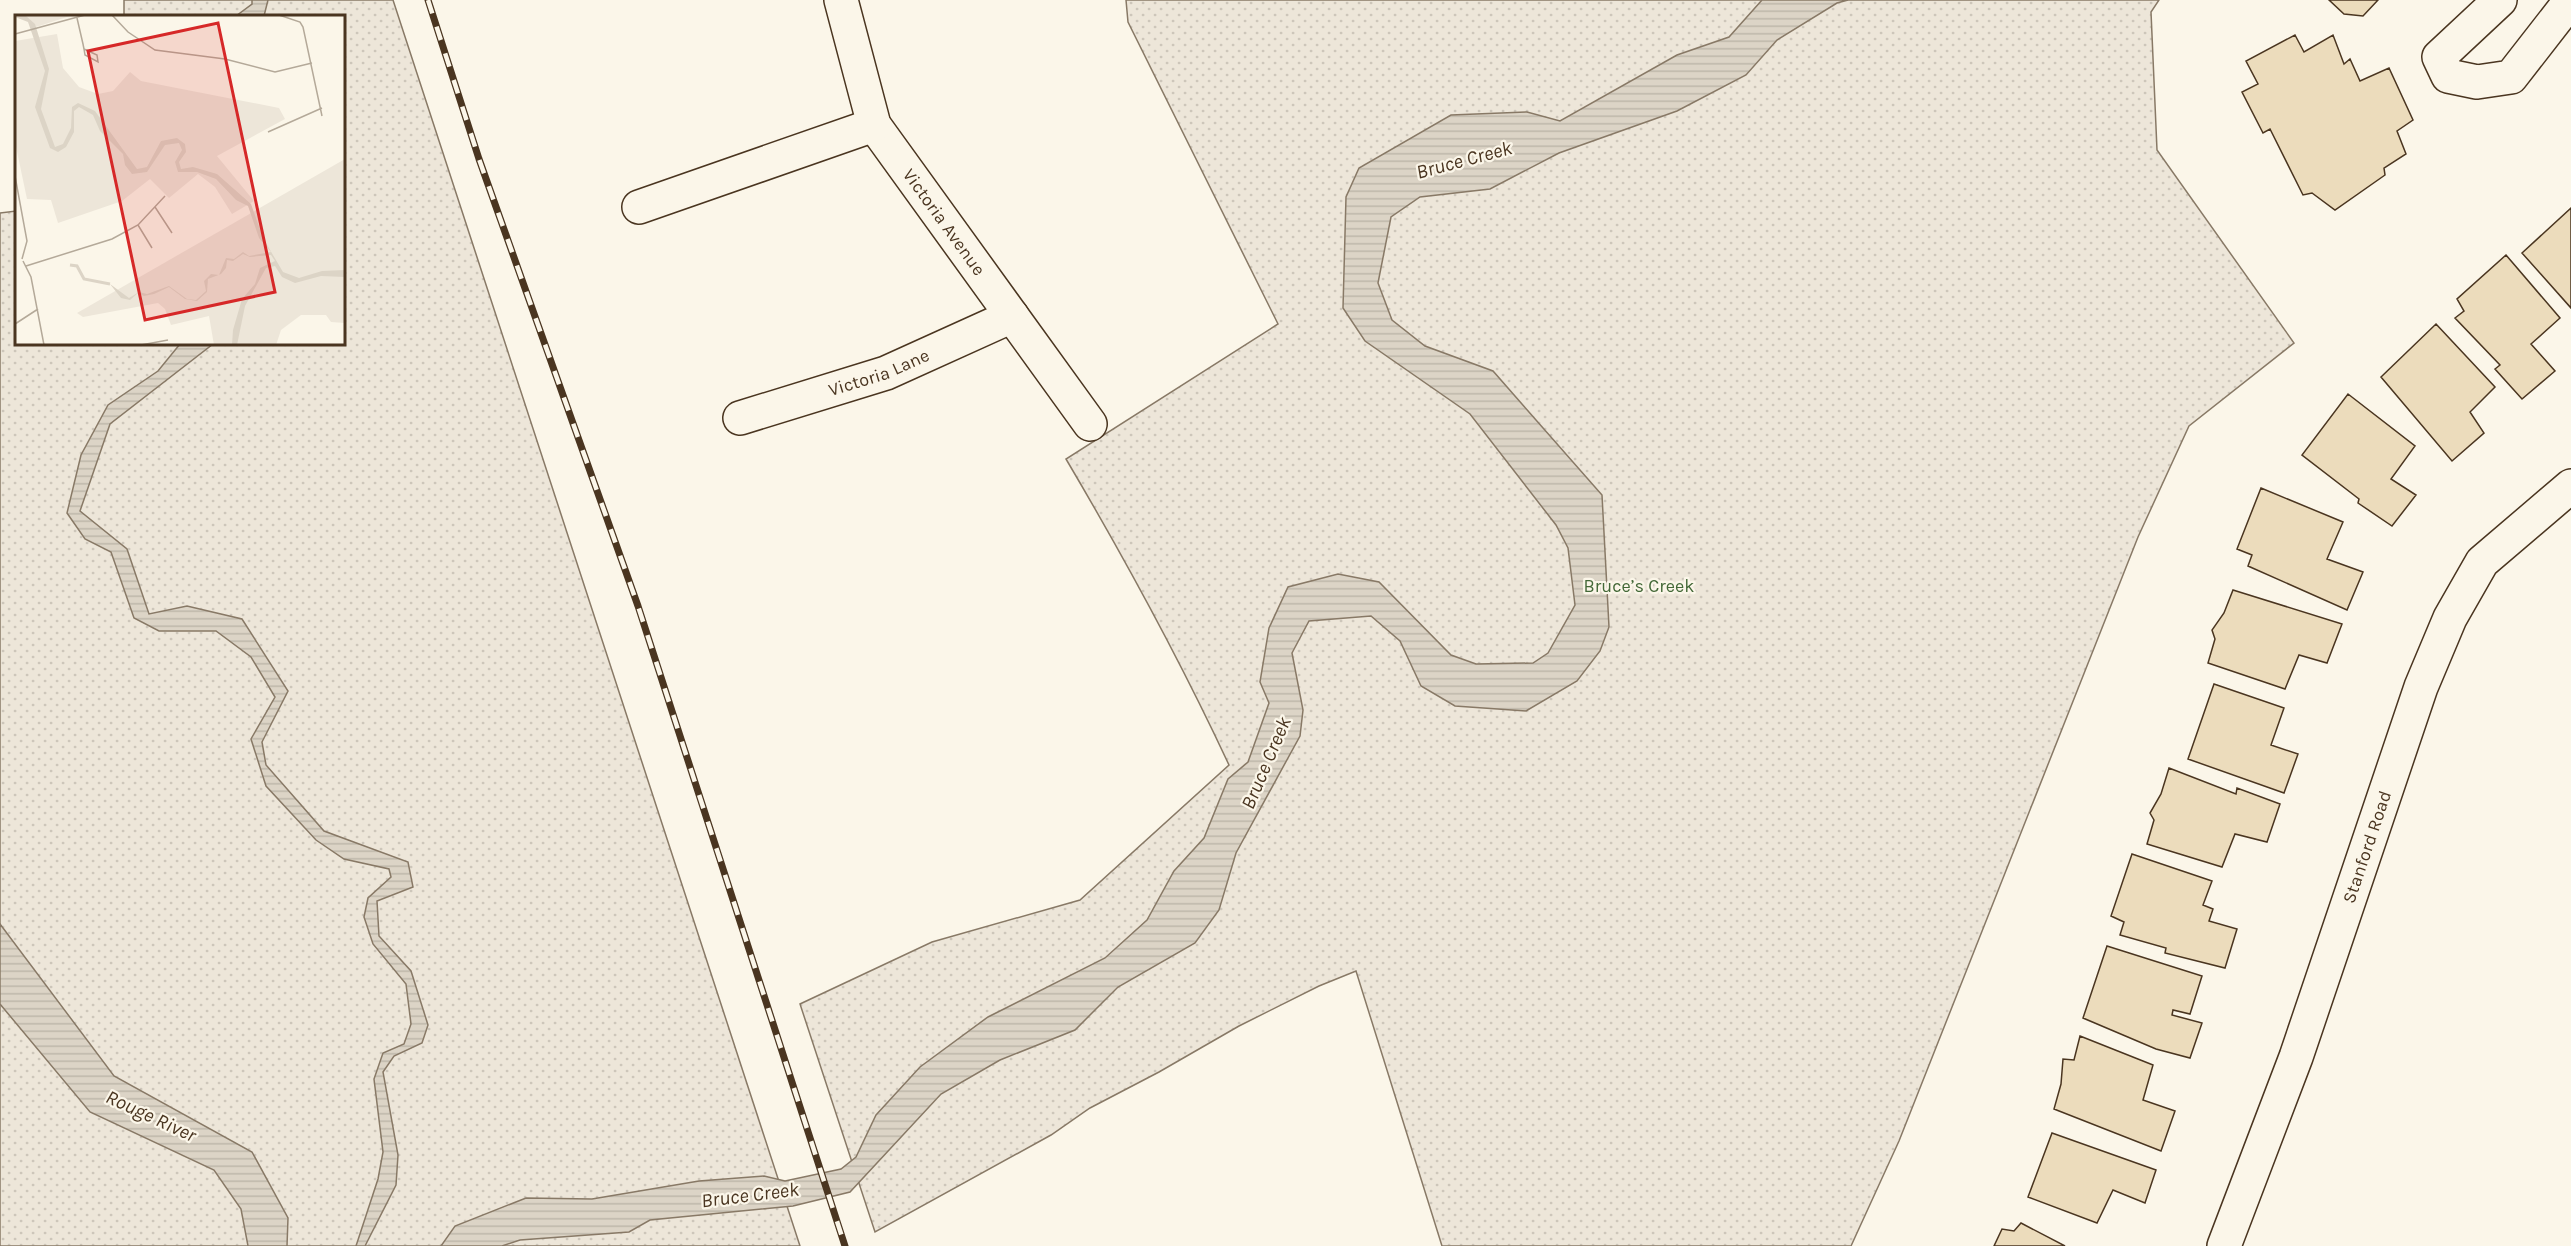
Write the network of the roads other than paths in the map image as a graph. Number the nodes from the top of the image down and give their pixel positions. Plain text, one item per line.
1 (841, 0) edge
2 (2500, 0) edge
3 (2571, 0) edge
4 (874, 125) junction
5 (639, 207) dead end
6 (1012, 316) junction
7 (740, 418) dead end
8 (1090, 424) dead end
9 (2571, 486) edge
10 (2224, 1246) edge

1 - 4 street, Victoria Avenue
2 - 3 street
4 - 5 street
4 - 6 street, Victoria Avenue
6 - 7 street, Victoria Lane
6 - 8 street, Victoria Avenue
9 - 10 street, Stanford Road

